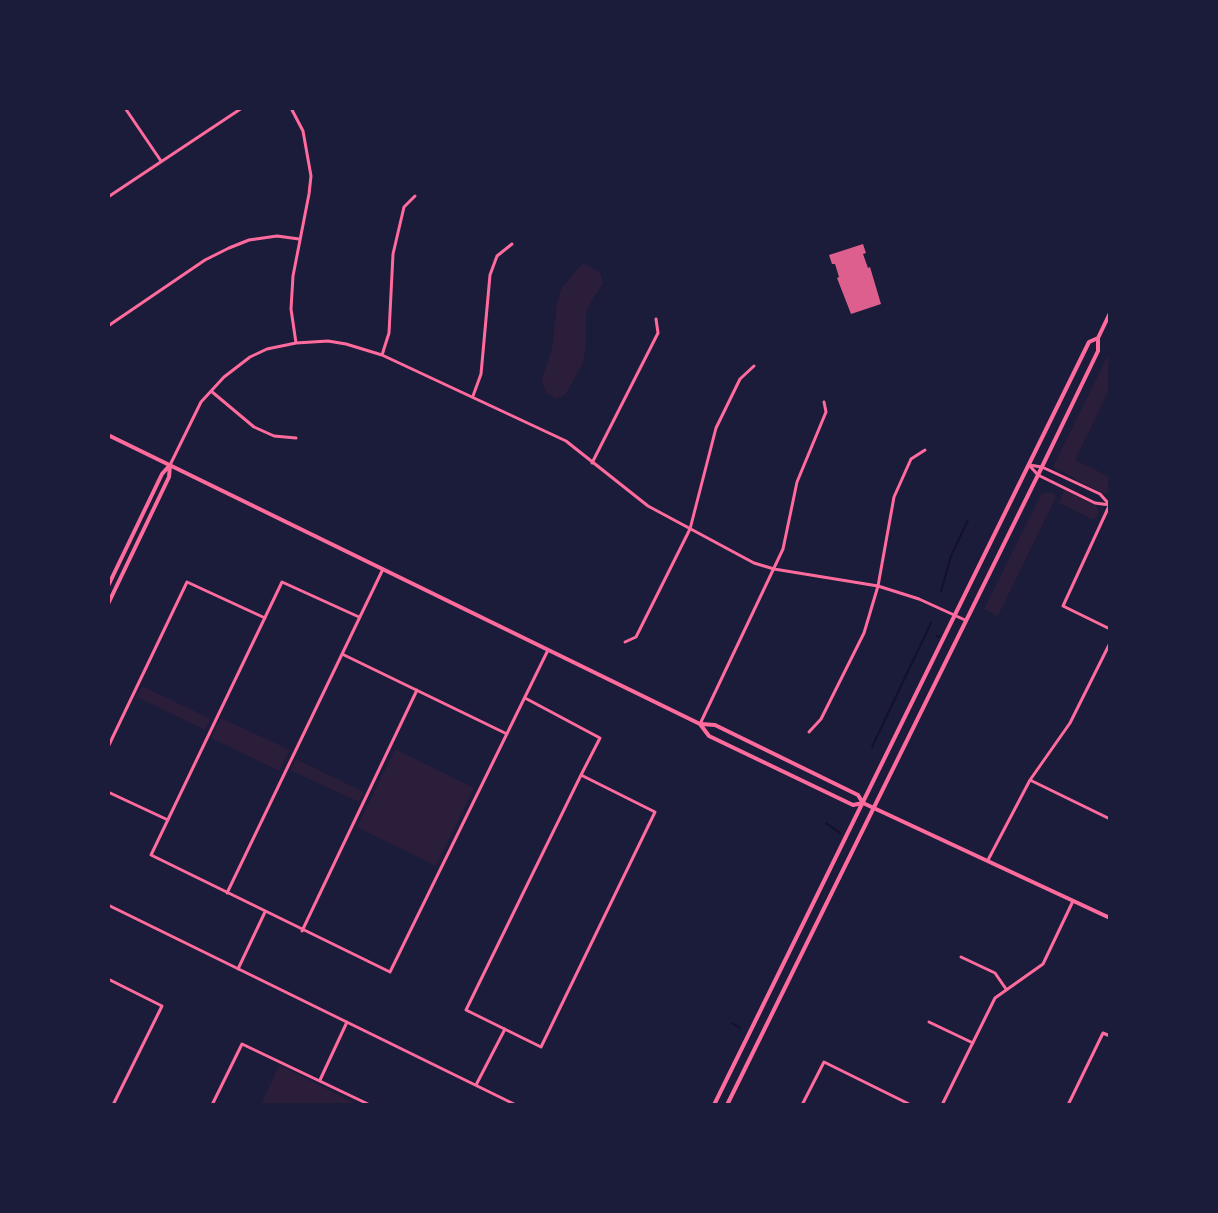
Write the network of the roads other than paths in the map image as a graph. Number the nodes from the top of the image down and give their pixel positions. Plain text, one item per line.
1 (125, 108) edge
2 (242, 108) edge
3 (291, 108) edge
4 (161, 162) junction
5 (415, 196) dead end
6 (108, 197) edge
7 (299, 239) junction
8 (512, 244) dead end
9 (1110, 313) edge
10 (656, 319) dead end
11 (108, 326) edge
12 (1098, 338) junction
13 (296, 343) junction
14 (382, 355) junction
15 (754, 366) dead end
16 (211, 390) junction
17 (473, 396) junction
18 (824, 402) dead end
19 (108, 435) edge
20 (296, 438) dead end
21 (925, 450) dead end
22 (592, 463) junction
23 (170, 465) junction
24 (1029, 465) junction
25 (1042, 466) junction
26 (1038, 476) junction
27 (1110, 504) edge
28 (690, 529) junction
29 (383, 569) junction
30 (774, 569) junction
31 (108, 586) edge
32 (878, 586) junction
33 (108, 604) edge
34 (956, 616) junction
35 (359, 617) junction
36 (266, 618) junction
37 (965, 620) junction
38 (1110, 629) edge
39 (625, 642) dead end
40 (1110, 643) edge
41 (549, 650) junction
42 (342, 654) junction
43 (417, 690) junction
44 (525, 698) junction
45 (700, 724) junction
46 (809, 732) dead end
47 (507, 734) junction
48 (108, 747) edge
49 (582, 775) junction
50 (1030, 780) junction
51 (108, 792) edge
52 (863, 803) junction
53 (874, 808) junction
54 (1110, 819) edge
55 (168, 820) junction
56 (988, 861) junction
57 (228, 894) junction
58 (1073, 901) junction
59 (108, 905) edge
60 (265, 912) junction
61 (1110, 918) edge
62 (302, 931) junction
63 (961, 957) dead end
64 (238, 969) junction
65 (108, 979) edge
66 (1006, 989) junction
67 (347, 1022) junction
68 (929, 1022) dead end
69 (505, 1029) junction
70 (1110, 1036) edge
71 (973, 1043) junction
72 (320, 1080) junction
73 (476, 1085) junction
74 (113, 1105) edge
75 (212, 1105) edge
76 (370, 1105) edge
77 (516, 1105) edge
78 (714, 1105) edge
79 (727, 1105) edge
80 (802, 1105) edge
81 (911, 1105) edge
82 (942, 1105) edge
83 (1068, 1105) edge

1 - 4 street
2 - 4 street
3 - 7 street
4 - 6 street
5 - 14 street
7 - 11 street
7 - 13 street
8 - 17 street
9 - 12 main road
10 - 22 street
12 - 24 main road
12 - 25 main road
13 - 14 street
13 - 16 street
14 - 17 street
15 - 28 street
16 - 20 street
16 - 23 street
17 - 22 street
18 - 30 street
19 - 23 main road
21 - 32 street
22 - 28 street
23 - 29 main road
23 - 31 main road
23 - 33 main road
24 - 25 street
24 - 26 street
24 - 34 main road
25 - 26 main road
25 - 27 street
26 - 27 street
26 - 37 main road
27 - 38 street
28 - 30 street
28 - 39 street
29 - 35 street
29 - 41 main road
30 - 32 street
30 - 45 street
32 - 34 street
32 - 46 street
34 - 37 street
34 - 52 main road
35 - 36 street
35 - 42 street
36 - 48 street
36 - 55 street
37 - 53 main road
40 - 50 street
41 - 44 street
41 - 45 main road
42 - 43 street
42 - 57 street
43 - 47 street
43 - 62 street
44 - 47 street
44 - 49 street
45 - 52 main road
45 - 52 main road
47 - 62 street
49 - 69 street
49 - 69 street
50 - 54 street
50 - 56 street
51 - 55 street
52 - 53 main road
52 - 78 main road
53 - 56 main road
53 - 79 main road
55 - 57 street
56 - 58 main road
57 - 60 street
58 - 61 main road
58 - 66 street
59 - 64 street
60 - 62 street
60 - 64 street
63 - 66 street
64 - 67 street
65 - 74 street
66 - 71 street
67 - 72 street
67 - 73 street
68 - 71 street
69 - 73 street
70 - 83 street
71 - 82 street
72 - 75 street
72 - 76 street
73 - 77 street
80 - 81 street

